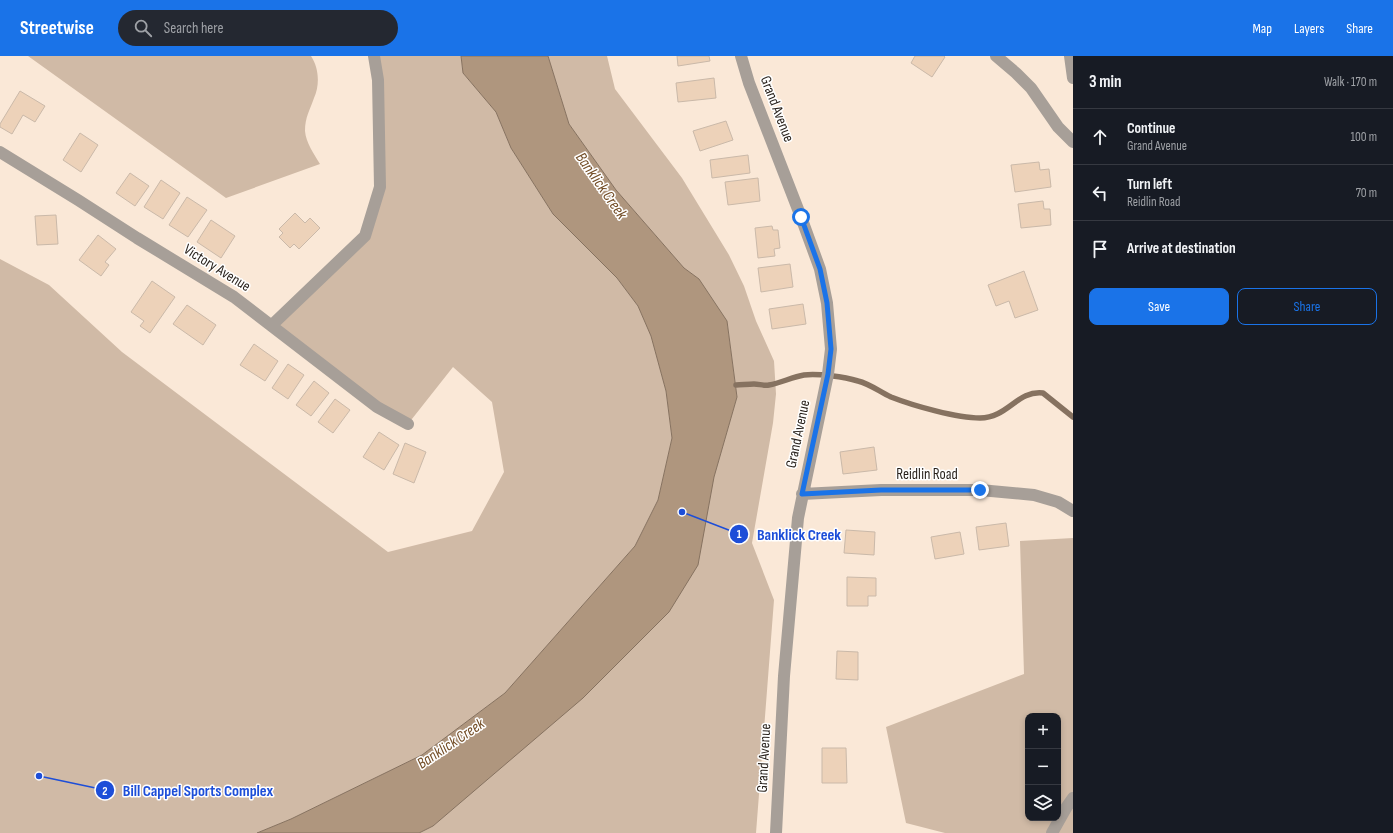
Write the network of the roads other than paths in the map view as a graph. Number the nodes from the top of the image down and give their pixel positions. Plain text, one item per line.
1 (374, 56) edge
2 (741, 56) edge
3 (996, 56) edge
4 (1070, 56) edge
5 (1073, 78) edge
6 (1073, 142) edge
7 (0, 152) edge
8 (272, 325) junction
9 (408, 424) dead end
10 (802, 494) junction
11 (1073, 511) edge
12 (1073, 798) edge
13 (776, 833) edge
14 (1052, 833) edge

1 - 8 street
2 - 10 street, Grand Avenue
3 - 6 street
4 - 5 street
7 - 8 street, Victory Avenue
8 - 9 street, Victory Avenue
10 - 11 street, Reidlin Road
10 - 13 street, Grand Avenue
12 - 14 street

